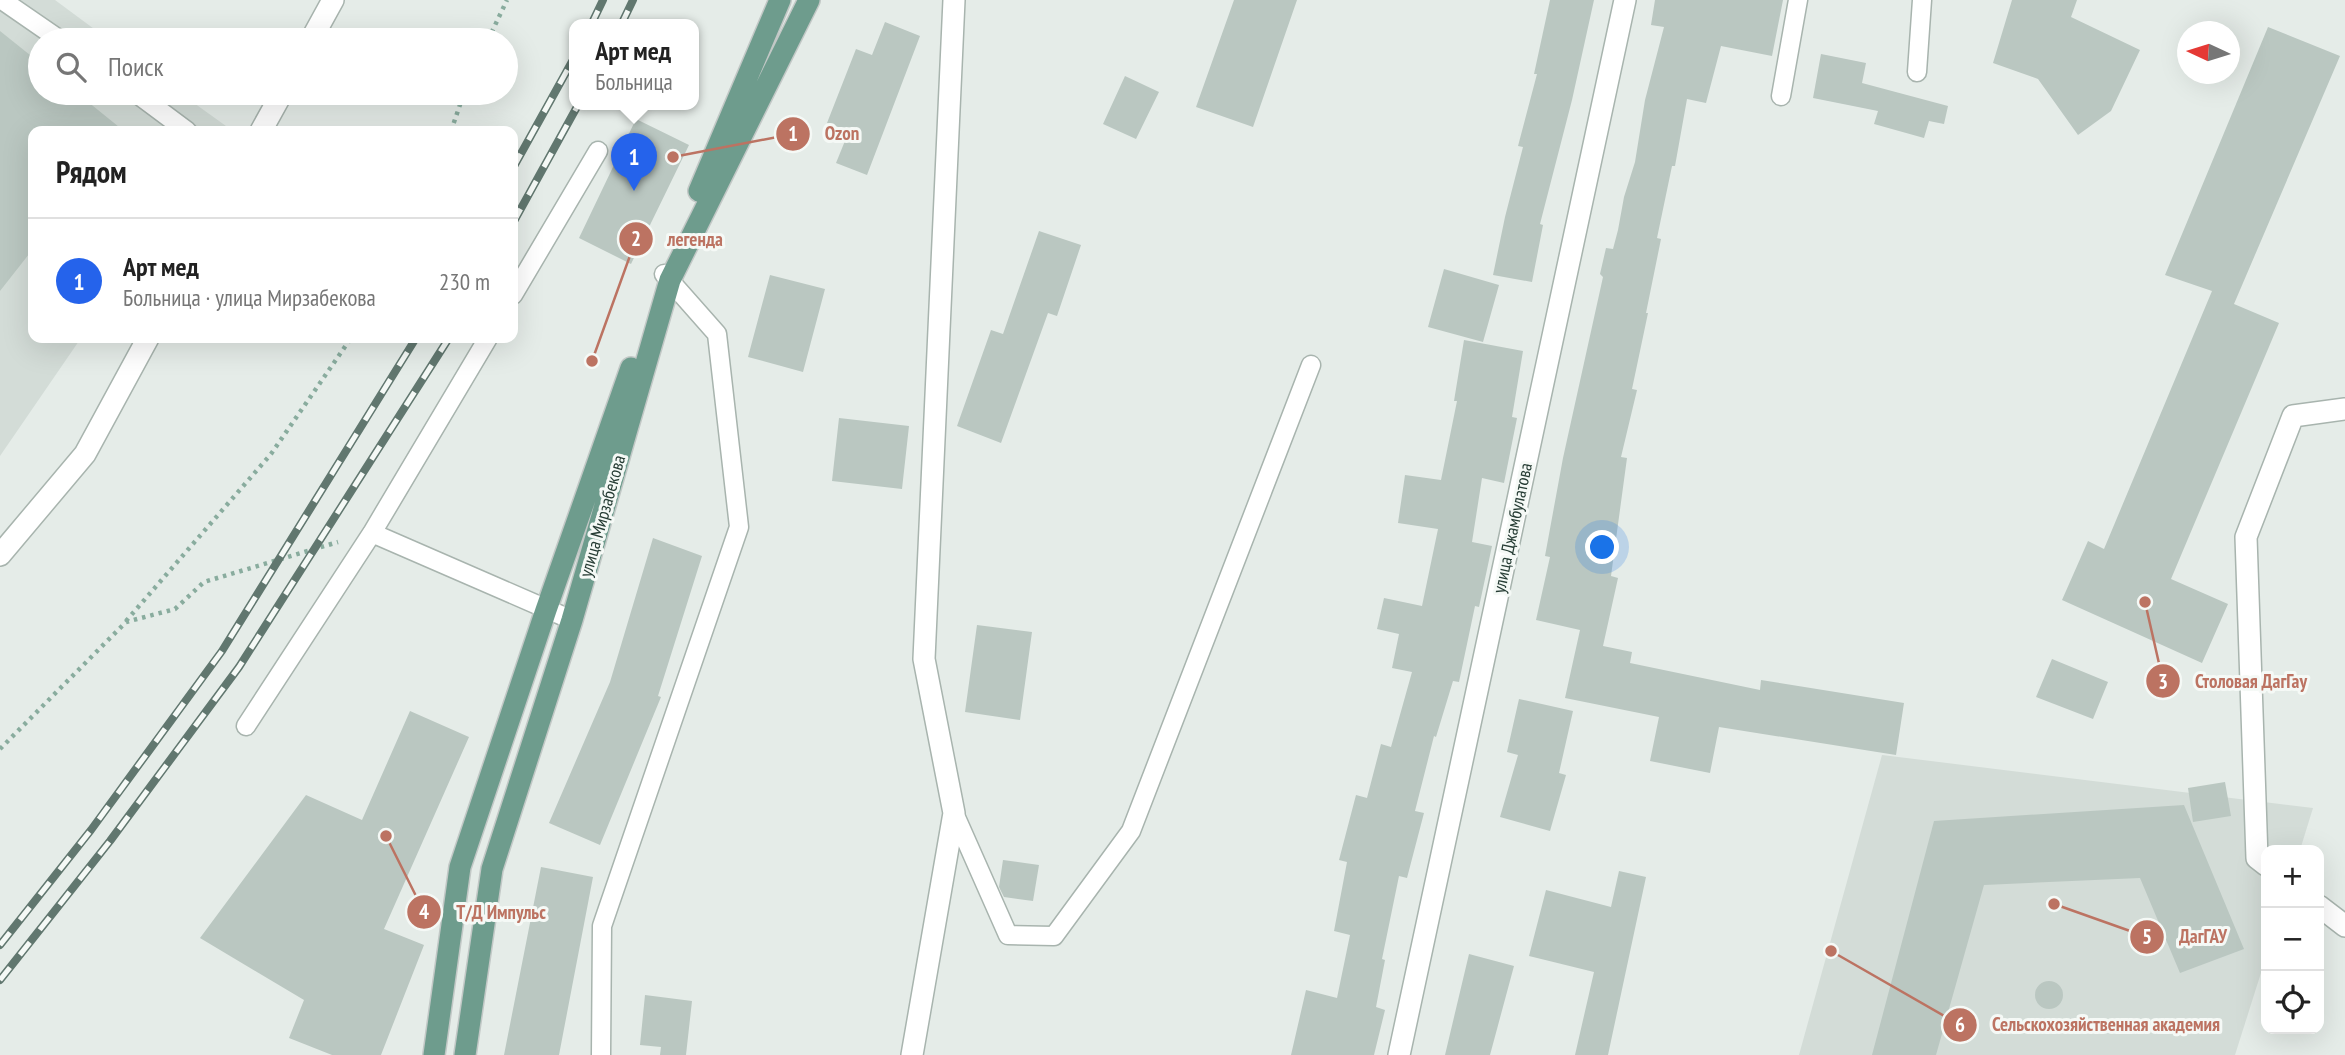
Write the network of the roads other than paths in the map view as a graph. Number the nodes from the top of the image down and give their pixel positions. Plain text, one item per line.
1 (2, 0) edge
2 (333, 0) edge
3 (780, 0) edge
4 (809, 0) edge
5 (954, 0) edge
6 (1625, 0) edge
7 (1798, 0) edge
8 (1922, 0) edge
9 (43, 28) edge
10 (318, 28) edge
11 (1917, 72) dead end
12 (1781, 96) dead end
13 (152, 105) edge
14 (275, 105) edge
15 (180, 126) edge
16 (264, 126) edge
17 (598, 151) dead end
18 (667, 277) junction
19 (518, 287) edge
20 (145, 343) edge
21 (485, 343) edge
22 (1311, 365) dead end
23 (2345, 409) edge
24 (372, 533) junction
25 (0, 555) edge
26 (546, 610) junction
27 (572, 620) junction
28 (246, 726) dead end
29 (954, 813) junction
30 (2261, 861) edge
31 (2322, 908) edge
32 (2345, 926) edge
33 (434, 1055) edge
34 (466, 1055) edge
35 (601, 1055) edge
36 (912, 1055) edge
37 (1399, 1055) edge

1 - 9 lane
2 - 10 street
3 - 18 main road, улица Мирзабекова
4 - 18 main road, улица Мирзабекова
5 - 29 street
6 - 37 street, улица Джамбулатова
7 - 12 lane
8 - 11 lane
13 - 15 lane
14 - 16 street
17 - 19 lane
18 - 26 main road, улица Мирзабекова
18 - 27 main road, улица Мирзабекова
18 - 35 lane
20 - 25 street
21 - 24 lane
22 - 29 lane
23 - 30 street
24 - 26 lane
24 - 28 lane
26 - 27 lane
26 - 33 main road, улица Мирзабекова
27 - 34 main road, улица Мирзабекова
29 - 36 street
31 - 32 street

